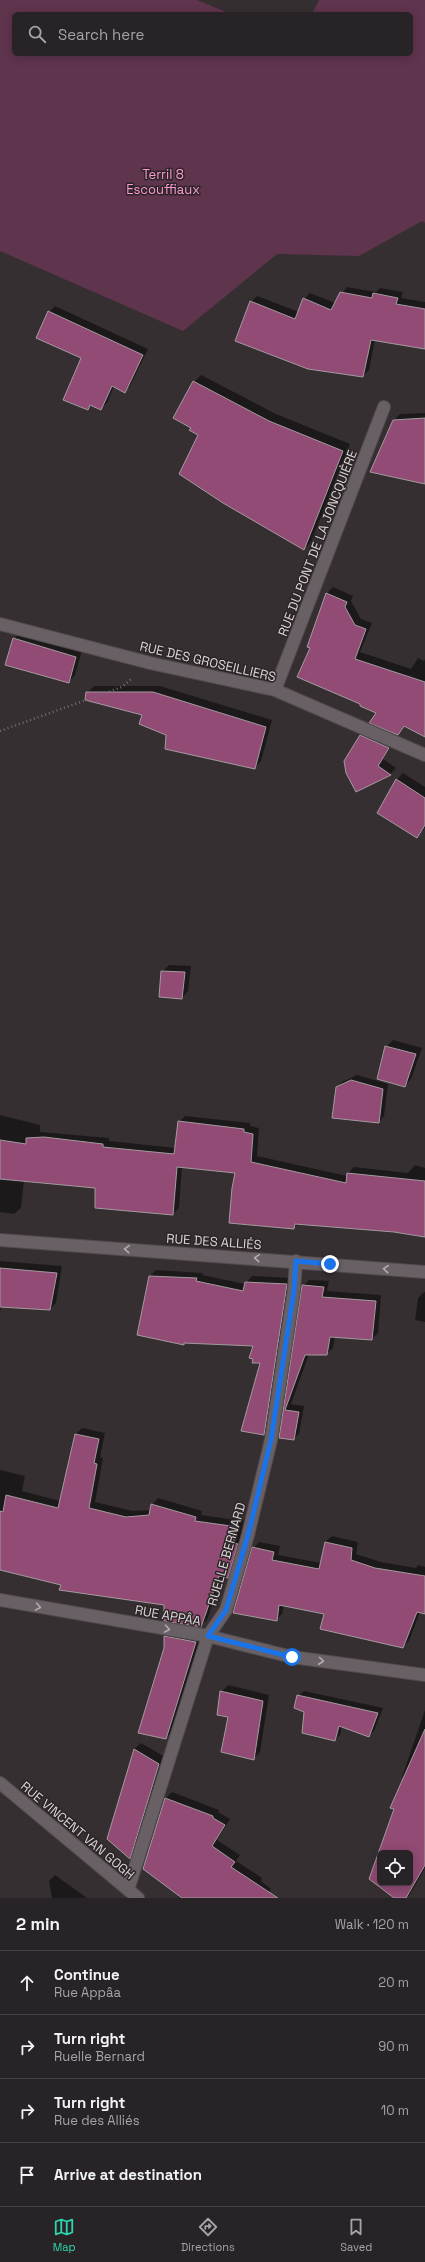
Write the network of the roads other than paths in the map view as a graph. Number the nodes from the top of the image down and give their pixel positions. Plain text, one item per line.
1 (384, 407) dead end
2 (0, 624) edge
3 (275, 690) junction
4 (425, 755) edge
5 (0, 1240) edge
6 (296, 1261) junction
7 (425, 1272) edge
8 (0, 1600) edge
9 (208, 1636) junction
10 (425, 1675) edge
11 (0, 1783) edge
12 (128, 1890) junction
13 (138, 1898) edge

1 - 3 street, RUE DU PONT DE LA JONCQUIÈRE
2 - 3 street, RUE DES GROSEILLIERS
3 - 4 street, RUE DES GROSEILLIERS
6 -> 5 street, RUE DES ALLIÉS
7 -> 6 street, RUE DES ALLIÉS
6 - 9 street, RUELLE BERNARD
8 -> 9 street, RUE APPÂA
9 -> 10 street, RUE APPÂA
9 - 12 street, RUELLE BERNARD
11 - 12 street, RUE VINCENT VAN GOGH
12 - 13 street, RUE VINCENT VAN GOGH

